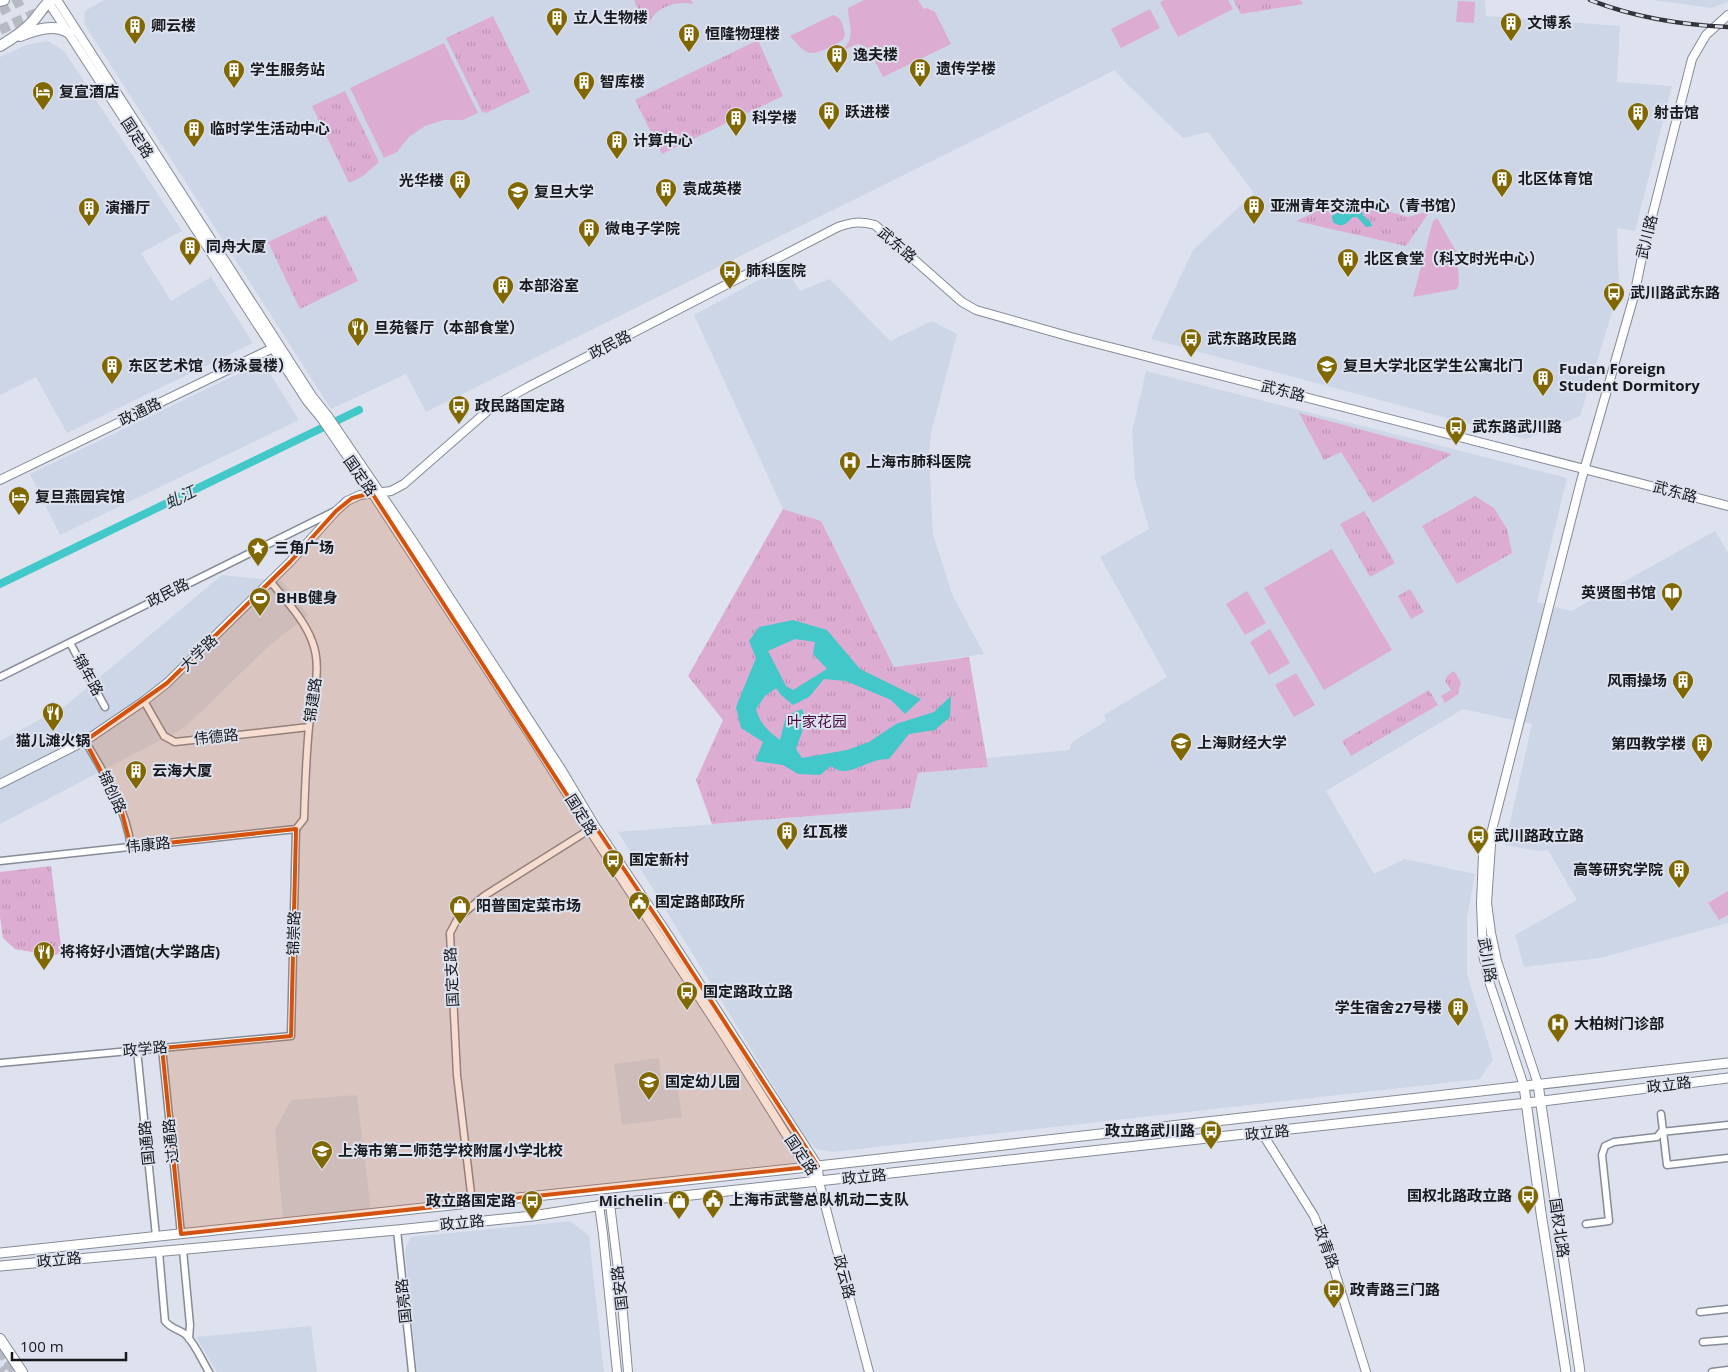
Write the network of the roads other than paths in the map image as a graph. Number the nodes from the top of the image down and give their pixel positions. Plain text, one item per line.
1 (51, 1) edge
2 (1728, 16) edge
3 (70, 33) junction
4 (3, 45) edge
5 (864, 222) joint
6 (277, 346) junction
7 (1584, 468) junction
8 (0, 480) edge
9 (376, 493) junction
10 (1728, 506) edge
11 (336, 511) junction
12 (271, 582) junction
13 (70, 643) junction
14 (0, 677) edge
15 (144, 702) junction
16 (105, 707) dead end
17 (309, 727) junction
18 (85, 741) junction
19 (0, 784) edge
20 (592, 827) junction
21 (296, 829) junction
22 (1492, 830) junction
23 (130, 846) junction
24 (0, 861) edge
25 (291, 1036) joint
26 (162, 1048) junction
27 (137, 1050) junction
28 (0, 1063) edge
29 (1728, 1063) edge
30 (1728, 1078) edge
31 (1538, 1084) junction
32 (1524, 1086) junction
33 (1541, 1102) junction
34 (1527, 1104) junction
35 (1661, 1114) dead end
36 (1728, 1125) edge
37 (1663, 1132) junction
38 (1262, 1133) junction
39 (1728, 1158) edge
40 (818, 1166) junction
41 (807, 1168) junction
42 (819, 1182) junction
43 (472, 1202) junction
44 (610, 1204) junction
45 (599, 1205) junction
46 (1586, 1224) dead end
47 (397, 1230) junction
48 (181, 1234) junction
49 (156, 1236) junction
50 (184, 1250) junction
51 (0, 1252) edge
52 (159, 1252) junction
53 (0, 1266) edge
54 (1728, 1309) edge
55 (1700, 1312) dead end
56 (0, 1339) edge
57 (189, 1339) junction
58 (1728, 1340) edge
59 (1703, 1342) dead end
60 (1728, 1370) edge
61 (22, 1372) edge
62 (209, 1372) edge
63 (412, 1372) edge
64 (617, 1372) edge
65 (628, 1372) edge
66 (869, 1372) edge
67 (1366, 1372) edge
68 (1566, 1372) edge
69 (1580, 1372) edge
70 (1712, 1372) edge

1 - 3 street, 国定路
1 - 4 main road
1 - 6 street, 国定路
2 - 7 street, 武川路
3 - 4 main road
3 - 6 street, 国定路
5 - 7 street, 武东路
5 - 9 street, 政民路
6 - 8 street, 政通路
6 - 9 street, 国定路
7 - 10 street, 武东路
7 - 22 street, 武川路
9 - 11 street, 大学路
9 - 20 street, 国定路
11 - 12 street, 大学路
11 - 13 street, 政民路
12 - 15 street, 大学路
12 - 17 street, 锦建路
13 - 14 street, 政民路
13 - 16 street, 锦年路
15 - 17 street, 伟德路
15 - 18 street, 大学路
17 - 21 street, 锦建路
18 - 19 street, 大学路
18 - 23 street, 锦创路
20 - 40 street, 国定路
20 - 41 street, 国定路
20 - 43 street, 国定支路
21 - 23 street, 伟康路
21 - 25 street, 锦崇路
22 - 31 street
22 - 32 street, 武川路
23 - 24 street, 伟康路
25 - 26 street, 政学路
26 - 27 street, 政学路
26 - 48 street, 过通路
27 - 28 street, 政学路
27 - 49 street, 国通路
29 - 31 main road, 政立路
30 - 33 main road, 政立路
31 - 32 main road, 政立路
31 - 33 main road, 国权北路
32 - 34 main road, 国权北路
32 - 40 main road, 政立路
33 - 34 main road, 政立路
33 - 69 main road, 国权北路
34 - 38 main road, 政立路
34 - 68 main road, 国权北路
35 - 37 street
36 - 37 street
37 - 39 street
37 - 46 street
38 - 42 main road, 政立路
38 - 67 street, 政青路
40 - 41 main road, 政立路
40 - 42 street, 国定路
41 - 42 street, 国定路
41 - 43 main road, 政立路
42 - 44 main road, 政立路
42 - 66 street, 政云路
43 - 48 main road, 政立路
44 - 45 main road, 政立路
44 - 65 street, 国安路
45 - 47 main road, 政立路
45 - 64 street, 国安路
47 - 50 main road, 政立路
47 - 63 street, 国亮路
48 - 49 main road, 政立路
49 - 51 main road, 政立路
50 - 52 main road, 政立路
50 - 57 street
52 - 53 main road, 政立路
52 - 57 street
54 - 55 street
56 - 61 main road
57 - 62 street
58 - 59 street
60 - 70 street

